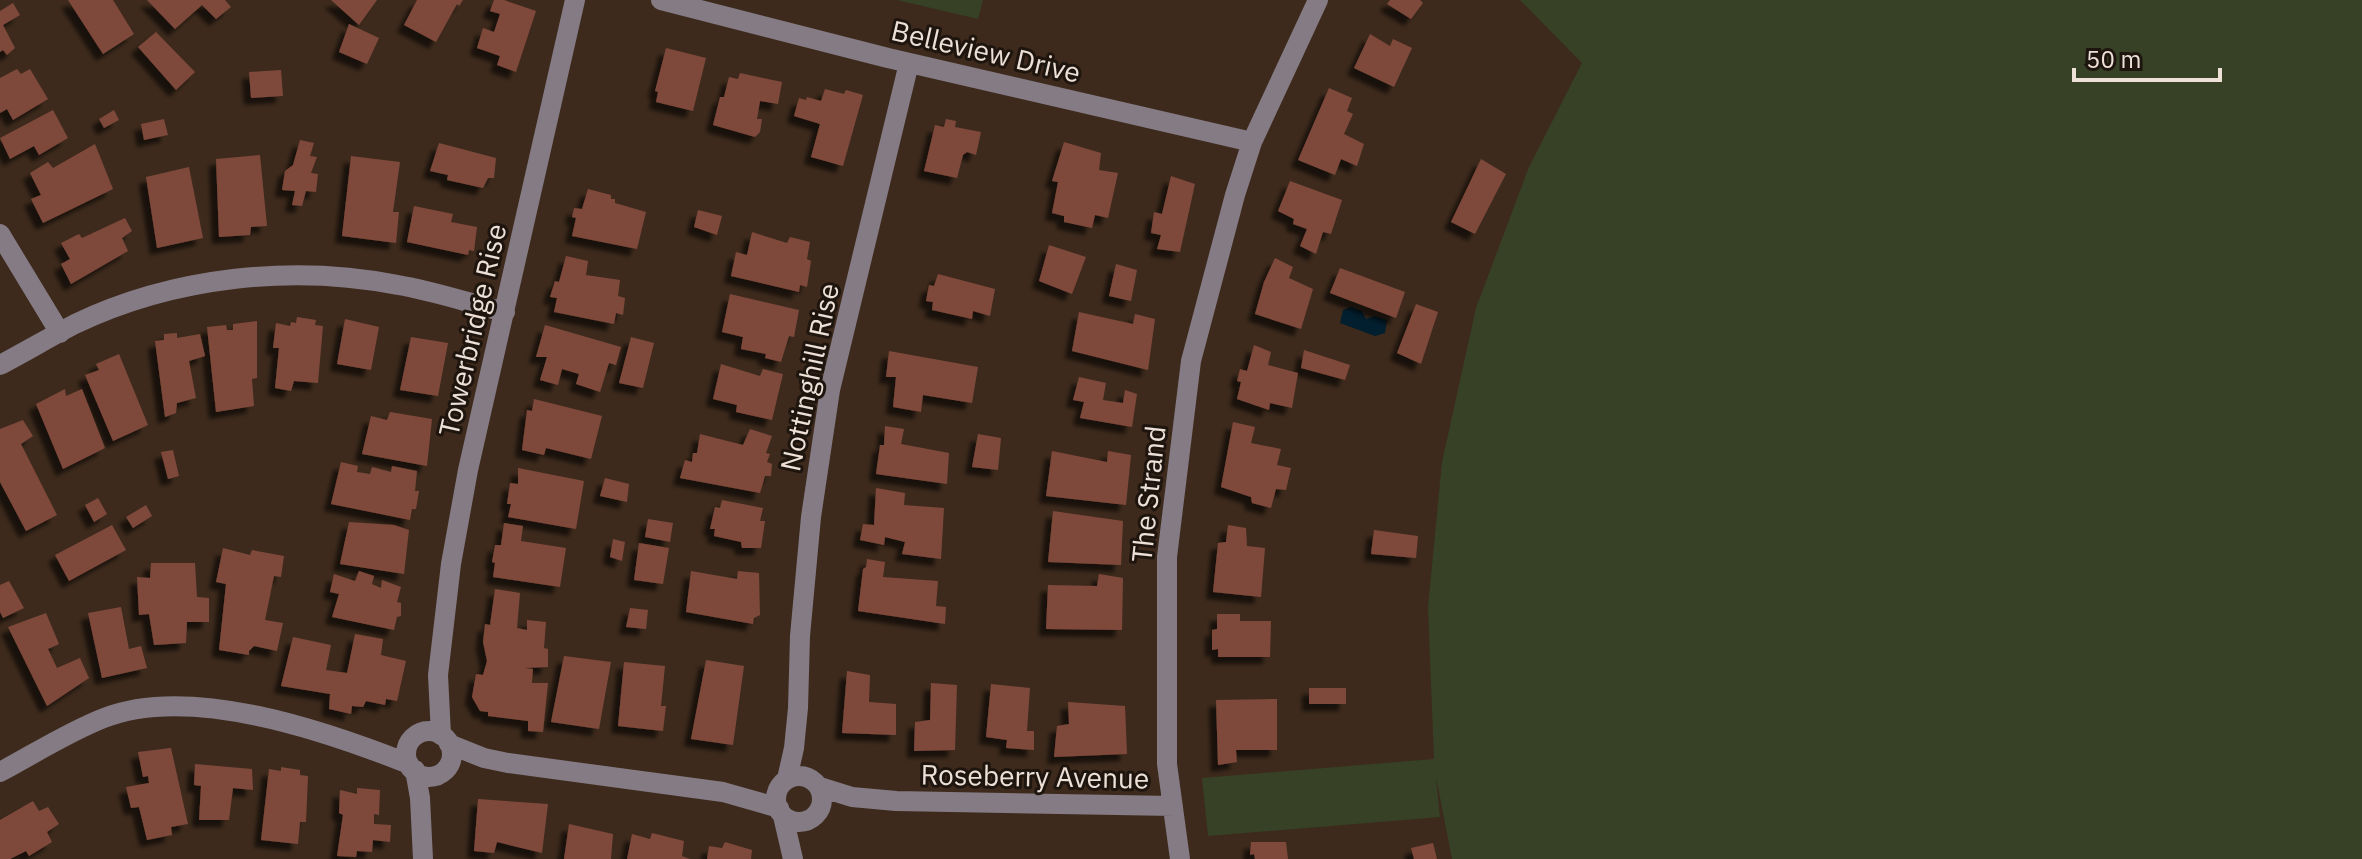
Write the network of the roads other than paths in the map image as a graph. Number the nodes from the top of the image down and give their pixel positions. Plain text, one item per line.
1 (575, 0) edge
2 (661, 0) edge
3 (1318, 0) edge
4 (909, 63) junction
5 (1252, 142) junction
6 (0, 234) edge
7 (505, 312) junction
8 (60, 333) junction
9 (0, 365) edge
10 (438, 675) junction
11 (798, 708) junction
12 (415, 737) junction
13 (445, 739) junction
14 (354, 742) junction
15 (508, 763) junction
16 (412, 767) junction
17 (0, 772) edge
18 (443, 772) junction
19 (783, 783) junction
20 (817, 783) junction
21 (723, 792) junction
22 (896, 801) junction
23 (1173, 806) junction
24 (781, 812) junction
25 (814, 816) junction
26 (424, 836) junction
27 (423, 859) edge
28 (796, 859) edge
29 (1180, 859) edge

1 - 7 street, Towerbridge Rise
2 - 4 street, Belleview Drive
3 - 5 street, The Strand
4 - 5 street, Belleview Drive
4 - 11 street, Nottinghill Rise
5 - 23 street, The Strand
6 - 8 street
7 - 8 street
7 - 10 street, Towerbridge Rise
8 - 9 street
10 - 12 street, Towerbridge Rise
10 - 13 street, Towerbridge Rise
11 - 19 street, Nottinghill Rise
11 - 20 street, Nottinghill Rise
12 - 13 street
12 - 14 street
12 - 16 street
13 - 15 street
13 - 18 street
14 - 16 street
14 - 17 street
15 - 18 street
15 - 21 street
16 - 18 street
16 - 26 street
18 - 26 street
19 - 20 street
19 - 21 street
19 - 24 street
20 - 22 street, Roseberry Avenue
20 - 25 street
21 - 24 street
22 - 23 street, Roseberry Avenue
22 - 25 street, Roseberry Avenue
23 - 29 street, The Strand
24 - 25 street
24 - 28 street
25 - 28 street
26 - 27 street

